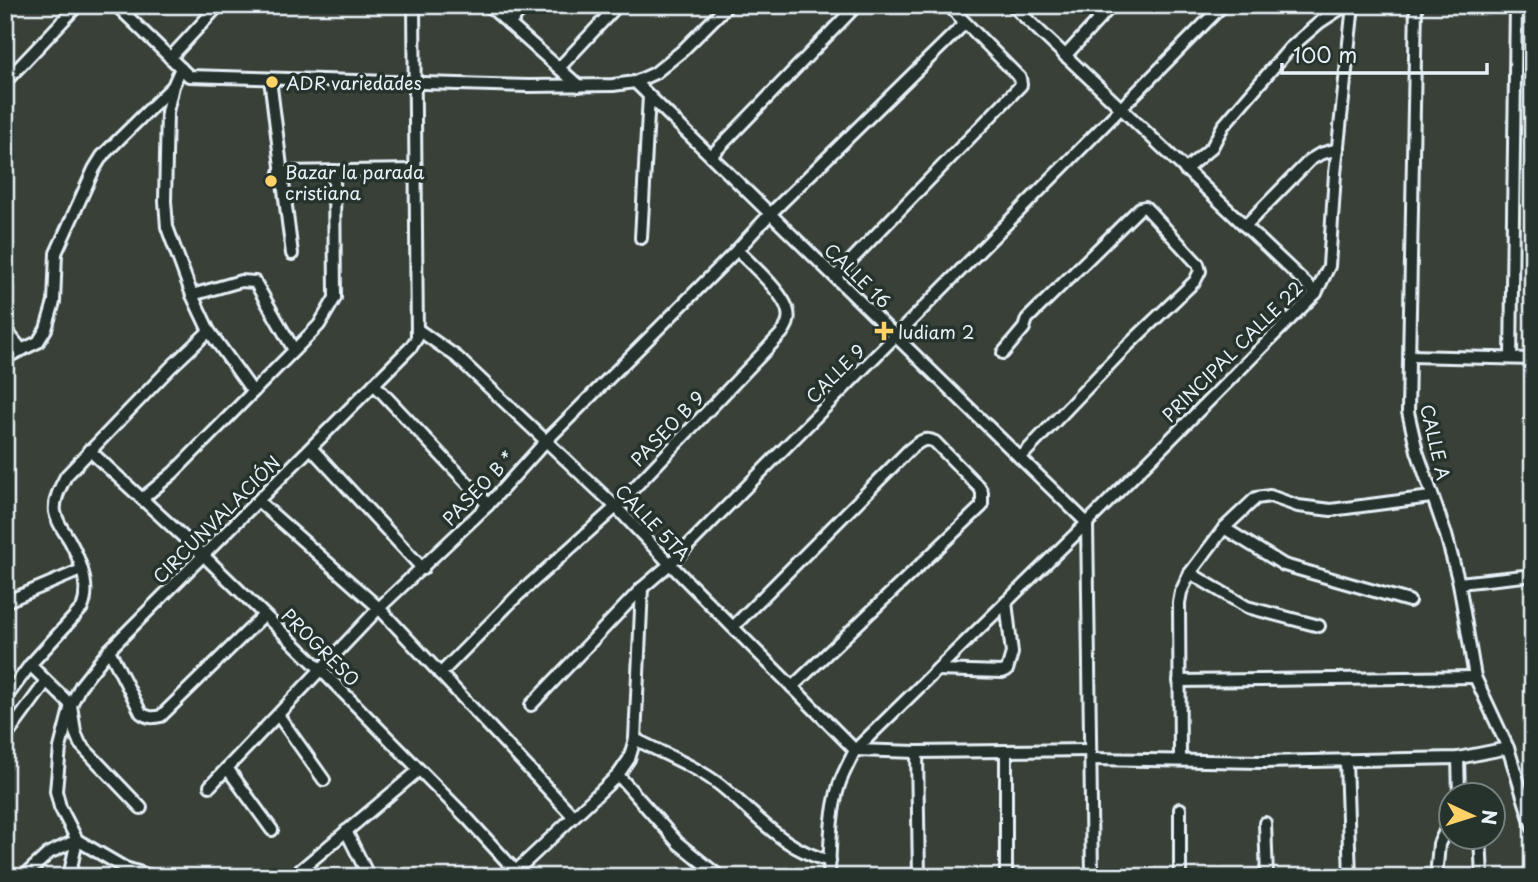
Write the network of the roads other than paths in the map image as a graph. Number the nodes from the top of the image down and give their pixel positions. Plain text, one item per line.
1 (78, 5) edge
2 (116, 5) edge
3 (219, 5) edge
4 (414, 5) edge
5 (488, 5) edge
6 (526, 5) edge
7 (618, 5) edge
8 (728, 5) edge
9 (857, 5) edge
10 (948, 5) edge
11 (1012, 5) edge
12 (1112, 5) edge
13 (1223, 5) edge
14 (1346, 5) edge
15 (1353, 5) edge
16 (1416, 5) edge
17 (1516, 5) edge
18 (965, 23) junction
19 (509, 24) junction
20 (1065, 57) junction
21 (170, 58) junction
22 (559, 68) junction
23 (185, 72) junction
24 (270, 79) junction
25 (5, 82) edge
26 (635, 82) junction
27 (413, 83) junction
28 (173, 86) junction
29 (579, 86) junction
30 (649, 96) junction
31 (1121, 110) junction
32 (1338, 149) junction
33 (711, 156) junction
34 (415, 170) junction
35 (1185, 170) junction
36 (334, 171) junction
37 (280, 172) junction
38 (770, 214) junction
39 (1245, 226) junction
40 (641, 238) dead end
41 (737, 250) junction
42 (292, 254) dead end
43 (835, 277) junction
44 (1316, 293) junction
45 (192, 295) junction
46 (5, 329) edge
47 (417, 329) junction
48 (209, 331) junction
49 (896, 337) junction
50 (22, 350) junction
51 (294, 350) junction
52 (1003, 353) dead end
53 (1410, 356) junction
54 (5, 358) edge
55 (1511, 358) junction
56 (1533, 359) edge
57 (374, 384) junction
58 (253, 392) junction
59 (546, 441) junction
60 (310, 448) junction
61 (89, 450) junction
62 (1020, 458) junction
63 (1431, 497) junction
64 (142, 499) junction
65 (258, 501) junction
66 (488, 505) junction
67 (616, 507) junction
68 (1087, 523) junction
69 (1224, 528) junction
70 (204, 556) junction
71 (1533, 562) edge
72 (670, 564) junction
73 (423, 569) junction
74 (81, 570) junction
75 (1190, 573) junction
76 (1533, 575) edge
77 (1459, 583) junction
78 (642, 588) junction
79 (1409, 601) dead end
80 (5, 602) edge
81 (1006, 602) junction
82 (379, 608) junction
83 (264, 615) junction
84 (1319, 626) dead end
85 (733, 627) junction
86 (109, 650) junction
87 (30, 665) junction
88 (320, 670) junction
89 (937, 670) junction
90 (440, 674) junction
91 (1475, 677) junction
92 (1179, 681) junction
93 (46, 682) junction
94 (792, 687) junction
95 (5, 699) edge
96 (71, 705) junction
97 (531, 705) dead end
98 (278, 715) junction
99 (8, 725) edge
100 (5, 738) edge
101 (635, 739) junction
102 (1508, 748) junction
103 (855, 750) junction
104 (1006, 751) junction
105 (917, 752) junction
106 (1091, 754) junction
107 (1458, 758) junction
108 (1180, 759) junction
109 (1346, 761) junction
110 (227, 768) junction
111 (419, 769) junction
112 (618, 775) junction
113 (324, 780) dead end
114 (1459, 780) edge
115 (210, 786) dead end
116 (141, 808) dead end
117 (1180, 809) dead end
118 (573, 816) junction
119 (1265, 823) dead end
120 (1533, 825) edge
121 (272, 830) dead end
122 (346, 831) junction
123 (77, 841) junction
124 (1438, 850) edge
125 (1481, 850) edge
126 (830, 861) junction
127 (519, 873) edge
128 (142, 875) edge
129 (23, 877) edge
130 (69, 877) edge
131 (154, 877) edge
132 (292, 877) edge
133 (369, 877) edge
134 (499, 877) edge
135 (720, 877) edge
136 (829, 877) edge
137 (919, 877) edge
138 (1006, 877) edge
139 (1092, 877) edge
140 (1180, 877) edge
141 (1267, 877) edge
142 (1350, 877) edge
143 (1436, 877) edge
144 (1482, 877) edge

1 - 25 street
2 - 21 street
3 - 21 street
4 - 27 street
5 - 19 street
6 - 19 street
7 - 22 street
8 - 26 street
9 - 33 street
10 - 18 street
11 - 20 street
12 - 20 street
13 - 31 street, CALLE 9
14 - 35 street
15 - 32 street, PRINCIPAL CALLE 22
16 - 53 street, CALLE A
17 - 55 street
18 - 38 street, PASEO B *
18 - 43 street
19 - 22 street
20 - 31 street
21 - 23 street
22 - 29 street
23 - 24 street
23 - 28 street
24 - 27 street
24 - 37 street
26 - 29 street
26 - 30 street, CALLE 16
27 - 29 street
27 - 34 street
28 - 45 street
28 - 50 street
30 - 33 street, CALLE 16
30 - 40 street
31 - 35 street
31 - 49 street, CALLE 9
32 - 39 street
32 - 44 street, PRINCIPAL CALLE 22
33 - 38 street, CALLE 16
34 - 36 street
34 - 47 street
35 - 39 street
36 - 37 street
36 - 51 street
37 - 42 street
38 - 41 street, PASEO B *
38 - 43 street, CALLE 16
39 - 44 street
41 - 59 street, PASEO B *
41 - 67 street, PASEO B 9
43 - 49 street, CALLE 16
44 - 68 street, PRINCIPAL CALLE 22
45 - 48 street
45 - 51 street
46 - 50 street
47 - 57 street, CIRCUNVALACIÓN
47 - 59 street, CALLE 5TA
48 - 58 street
48 - 61 street
49 - 62 street, CALLE 16
49 - 72 street, CALLE 9
50 - 54 street
51 - 58 street
52 - 62 street
53 - 55 street
53 - 63 street, CALLE A
55 - 56 street
57 - 60 street, CIRCUNVALACIÓN
57 - 66 street
58 - 64 street
59 - 66 street, PASEO B *
59 - 67 street, CALLE 5TA
60 - 65 street, CIRCUNVALACIÓN
60 - 73 street
61 - 64 street, PROGRESO
61 - 74 street
62 - 68 street, CALLE 16
63 - 69 street
63 - 77 street, CALLE A
64 - 70 street, PROGRESO
65 - 70 street, CIRCUNVALACIÓN
65 - 82 street
66 - 73 street, PASEO B *
67 - 72 street, CALLE 5TA
67 - 90 street, PASEO B 9
68 - 81 street, PRINCIPAL CALLE 22
68 - 106 street
69 - 75 street
69 - 79 street
70 - 83 street, PROGRESO
70 - 86 street, CIRCUNVALACIÓN
71 - 76 street
72 - 78 street, CALLE 9
72 - 85 street, CALLE 5TA
73 - 82 street, PASEO B *
74 - 80 street
74 - 87 street
75 - 84 street
75 - 92 street
76 - 77 street
77 - 91 street, CALLE A
78 - 97 street, CALLE 9
78 - 101 street
81 - 89 street, PRINCIPAL CALLE 22
81 - 89 street
82 - 88 street, PASEO B *
82 - 90 street
83 - 86 street
83 - 88 street, PROGRESO
85 - 94 street, CALLE 5TA
85 - 94 street
86 - 96 street, CIRCUNVALACIÓN
87 - 93 street
87 - 95 street
88 - 98 street, PASEO B *
88 - 111 street, PROGRESO
89 - 103 street, PRINCIPAL CALLE 22
90 - 118 street
91 - 92 street
91 - 102 street, CALLE A
92 - 108 street
93 - 96 street
93 - 99 street
94 - 103 street, CALLE 5TA
96 - 116 street
96 - 123 street, CIRCUNVALACIÓN
98 - 110 street, PASEO B *
98 - 113 street
99 - 100 street
101 - 112 street
101 - 126 street
102 - 107 street
102 - 120 street, CALLE A
103 - 105 street
103 - 126 street, PRINCIPAL CALLE 22
104 - 105 street
104 - 106 street
104 - 138 street
105 - 137 street
106 - 108 street
106 - 139 street
107 - 109 street
107 - 114 street
108 - 109 street
109 - 142 street
110 - 115 street, PASEO B *
110 - 121 street
111 - 122 street
111 - 127 street, PROGRESO
112 - 118 street
112 - 135 street
117 - 140 street
118 - 127 street
119 - 141 street
122 - 132 street
122 - 133 street
123 - 128 street
123 - 129 street
123 - 130 street
124 - 143 street
125 - 144 street
126 - 136 street, PRINCIPAL CALLE 22
127 - 134 street
128 - 131 street

